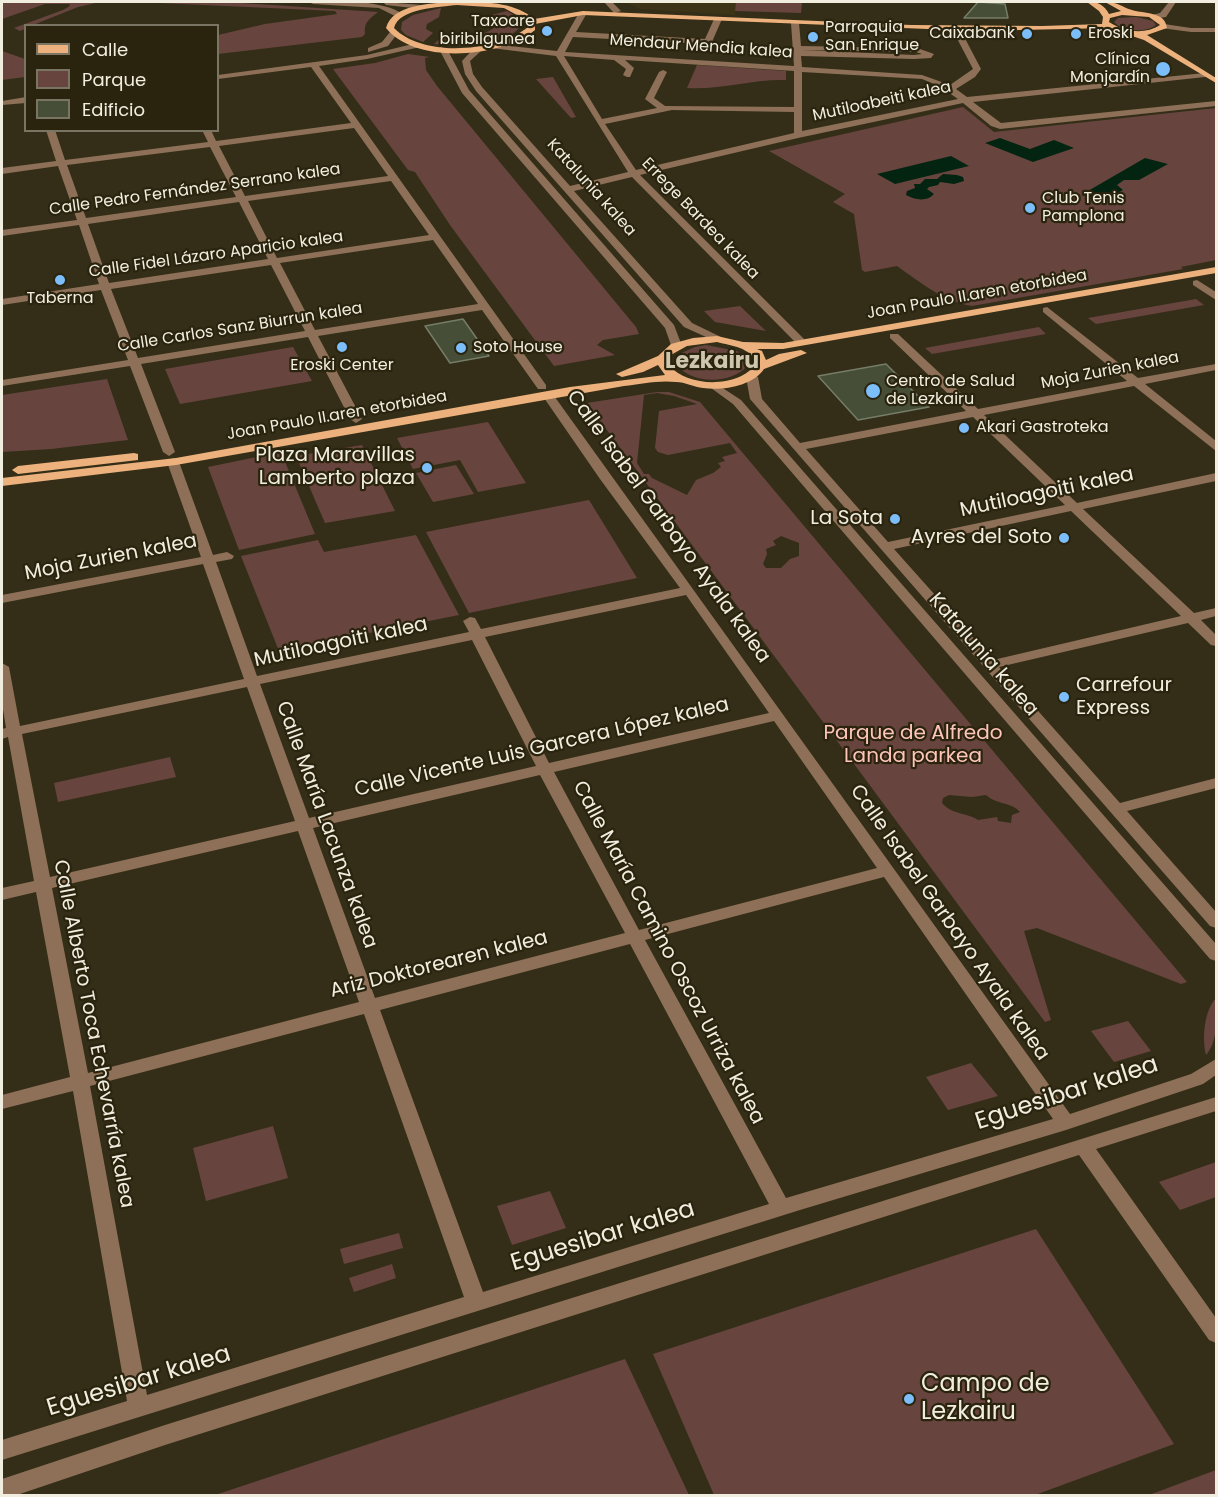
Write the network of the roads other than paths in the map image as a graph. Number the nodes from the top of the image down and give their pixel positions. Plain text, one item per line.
1 (313, 2) edge
2 (376, 2) edge
3 (608, 2) edge
4 (1091, 2) edge
5 (1109, 2) edge
6 (1172, 2) edge
7 (443, 3) edge
8 (487, 3) edge
9 (422, 7) junction
10 (516, 10) junction
11 (617, 11) junction
12 (584, 13) junction
13 (1132, 13) junction
14 (400, 15) junction
15 (653, 15) junction
16 (1155, 17) junction
17 (718, 19) junction
18 (1107, 21) junction
19 (532, 22) junction
20 (795, 23) junction
21 (955, 27) junction
22 (1162, 27) junction
23 (1216, 30) edge
24 (1131, 32) junction
25 (393, 34) junction
26 (570, 34) junction
27 (1167, 37) dead end
28 (521, 38) junction
29 (708, 42) junction
30 (417, 45) junction
31 (1175, 45) dead end
32 (491, 46) junction
33 (478, 48) junction
34 (443, 49) junction
35 (798, 50) junction
36 (557, 53) junction
37 (616, 57) junction
38 (699, 62) junction
39 (314, 65) junction
40 (798, 68) junction
41 (1216, 70) edge
42 (219, 72) edge
43 (663, 72) dead end
44 (627, 75) dead end
45 (1206, 75) junction
46 (219, 77) edge
47 (934, 80) junction
48 (960, 80) junction
49 (1216, 81) edge
50 (950, 88) junction
51 (24, 95) edge
52 (2, 98) edge
53 (24, 100) edge
54 (964, 100) junction
55 (2, 103) edge
56 (1216, 104) edge
57 (662, 107) junction
58 (798, 110) junction
59 (600, 122) junction
60 (357, 125) junction
61 (51, 132) edge
62 (207, 132) edge
63 (798, 135) junction
64 (213, 143) junction
65 (63, 163) junction
66 (2, 171) edge
67 (632, 173) junction
68 (392, 177) junction
69 (569, 189) junction
70 (240, 199) junction
71 (83, 221) junction
72 (2, 233) edge
73 (436, 237) junction
74 (273, 262) junction
75 (1216, 270) edge
76 (1216, 280) edge
77 (1197, 283) junction
78 (105, 286) junction
79 (1216, 297) edge
80 (2, 302) edge
81 (485, 306) junction
82 (1047, 310) junction
83 (311, 334) junction
84 (894, 336) junction
85 (717, 339) junction
86 (801, 342) junction
87 (743, 345) junction
88 (676, 346) junction
89 (663, 357) junction
90 (134, 362) junction
91 (1216, 367) edge
92 (757, 372) junction
93 (678, 378) junction
94 (2, 383) edge
95 (1138, 383) junction
96 (715, 386) junction
97 (545, 391) junction
98 (975, 414) junction
99 (356, 419) junction
100 (798, 447) junction
101 (1216, 447) edge
102 (171, 457) junction
103 (2, 471) edge
104 (1216, 477) edge
105 (2, 482) edge
106 (1075, 508) junction
107 (885, 547) junction
108 (227, 555) dead end
109 (209, 559) junction
110 (689, 590) junction
111 (2, 599) edge
112 (1216, 612) edge
113 (1191, 618) junction
114 (473, 628) junction
115 (1216, 642) edge
116 (991, 665) junction
117 (2, 668) edge
118 (253, 681) junction
119 (776, 716) junction
120 (8, 732) edge
121 (545, 770) junction
122 (1216, 783) edge
123 (1116, 809) junction
124 (304, 824) junction
125 (887, 871) junction
126 (42, 885) junction
127 (2, 894) edge
128 (1216, 922) edge
129 (637, 937) junction
130 (1216, 955) edge
131 (369, 1005) junction
132 (1216, 1066) edge
133 (80, 1081) junction
134 (2, 1101) edge
135 (1216, 1104) edge
136 (1066, 1123) junction
137 (1083, 1146) junction
138 (781, 1208) junction
139 (477, 1304) junction
140 (1216, 1334) edge
141 (139, 1409) junction
142 (2, 1450) edge
143 (2, 1489) edge

1 - 14 street
2 - 9 street
3 - 11 street
4 - 18 main road
5 - 13 main road
6 - 16 street
7 - 8 main road
7 - 9 main road
8 - 10 main road
9 - 14 main road
10 - 11 main road
10 - 19 main road
11 - 15 main road
12 - 15 main road
12 - 19 main road
12 - 26 street
13 - 16 main road
13 - 18 main road
14 - 25 main road
15 - 17 main road
16 - 22 main road
17 - 20 main road
17 - 29 street
18 - 21 main road
18 - 24 main road
19 - 28 main road
20 - 21 main road
20 - 35 street
21 - 48 street
22 - 23 street
22 - 24 main road
22 - 27 main road
24 - 45 main road
25 - 30 main road
25 - 42 street
26 - 29 street
26 - 36 street
28 - 32 main road
28 - 36 street, Mendaur Mendia kalea
29 - 38 street
30 - 34 main road
30 - 39 street
31 - 41 main road
32 - 33 main road
32 - 36 street, Mendaur Mendia kalea
33 - 34 main road
33 - 69 street, Katalunia kalea
34 - 88 street, Katalunia kalea
35 - 35 street
35 - 40 street
36 - 37 street, Mendaur Mendia kalea
36 - 59 street, Errege Bardea kalea
37 - 38 street, Mendaur Mendia kalea
37 - 44 street
38 - 40 street, Mendaur Mendia kalea
39 - 46 street
39 - 60 street, Calle Isabel Garbayo Ayala kalea
40 - 47 street, Mendaur Mendia kalea
40 - 58 street
43 - 57 street
45 - 49 main road
45 - 54 street, Mutiloabeiti kalea
47 - 48 street
47 - 50 street, Mendaur Mendia kalea
48 - 50 street
50 - 54 street, Mendaur Mendia kalea
51 - 52 street
53 - 55 street
54 - 56 street, Mendaur Mendia kalea
54 - 63 street, Mutiloabeiti kalea
57 - 58 street
57 - 59 street
58 - 63 street
59 - 67 street, Errege Bardea kalea
60 - 64 street
60 - 68 street, Calle Isabel Garbayo Ayala kalea
61 - 65 street, Calle María Lacunza kalea
62 - 64 street
63 - 67 street, Mutiloabeiti kalea
64 - 65 street
64 - 70 street
65 - 66 street
65 - 71 street, Calle María Lacunza kalea
67 - 69 street, Mutiloabeiti kalea
67 - 86 street, Errege Bardea kalea
68 - 70 street, Calle Pedro Fernández Serrano kalea
68 - 73 street, Calle Isabel Garbayo Ayala kalea
69 - 85 street, Katalunia kalea
70 - 71 street, Calle Pedro Fernández Serrano kalea
70 - 74 street
71 - 72 street, Calle Pedro Fernández Serrano kalea
71 - 78 street, Calle María Lacunza kalea
73 - 74 street, Calle Fidel Lázaro Aparicio kalea
73 - 81 street, Calle Isabel Garbayo Ayala kalea
74 - 78 street, Calle Fidel Lázaro Aparicio kalea
74 - 83 street
75 - 86 main road, Joan Paulo II.aren etorbidea
76 - 77 main road, Joan Paulo II.aren etorbidea
77 - 79 street
77 - 82 main road, Joan Paulo II.aren etorbidea
78 - 80 street, Calle Fidel Lázaro Aparicio kalea
78 - 90 street, Calle María Lacunza kalea
81 - 83 street, Calle Carlos Sanz Biurrun kalea
81 - 97 street, Calle Isabel Garbayo Ayala kalea
82 - 84 main road, Joan Paulo II.aren etorbidea
82 - 95 street
83 - 90 street, Calle Carlos Sanz Biurrun kalea
83 - 99 street
84 - 92 main road, Joan Paulo II.aren etorbidea
84 - 98 street
85 - 87 main road, Joan Paulo II.aren etorbidea
85 - 88 main road, Joan Paulo II.aren etorbidea
86 - 87 main road, Joan Paulo II.aren etorbidea
87 - 92 main road
88 - 89 main road, Joan Paulo II.aren etorbidea
89 - 93 main road
89 - 97 main road, Joan Paulo II.aren etorbidea
90 - 94 street, Calle Carlos Sanz Biurrun kalea
90 - 102 street, Calle María Lacunza kalea
91 - 95 street, Moja Zurien kalea
92 - 96 main road, Joan Paulo II.aren etorbidea
92 - 100 street, Katalunia kalea
93 - 96 main road, Joan Paulo II.aren etorbidea
93 - 97 main road, Joan Paulo II.aren etorbidea
95 - 98 street, Moja Zurien kalea
95 - 101 street
96 - 130 street, Katalunia kalea
97 - 99 main road, Joan Paulo II.aren etorbidea
97 - 102 main road, Joan Paulo II.aren etorbidea
97 - 110 street, Calle Isabel Garbayo Ayala kalea
98 - 100 street, Moja Zurien kalea
98 - 106 street
99 - 102 main road, Joan Paulo II.aren etorbidea
100 - 107 street, Katalunia kalea
102 - 103 main road, Joan Paulo II.aren etorbidea
102 - 105 main road, Joan Paulo II.aren etorbidea
102 - 109 street, Calle María Lacunza kalea
104 - 106 street, Mutiloagoiti kalea
106 - 107 street, Mutiloagoiti kalea
106 - 113 street
107 - 116 street, Katalunia kalea
108 - 109 street, Moja Zurien kalea
109 - 111 street, Moja Zurien kalea
109 - 118 street, Calle María Lacunza kalea
110 - 114 street, Mutiloagoiti kalea
110 - 119 street, Calle Isabel Garbayo Ayala kalea
112 - 113 street
113 - 115 street
113 - 116 street
114 - 118 street, Mutiloagoiti kalea
114 - 121 street, Calle María Camino Oscoz Urriza kalea
116 - 123 street, Katalunia kalea
117 - 120 street, Calle Alberto Toca Echevarría kalea
118 - 120 street, Mutiloagoiti kalea
118 - 124 street, Calle María Lacunza kalea
119 - 121 street, Calle Vicente Luis Garcera López kalea
119 - 125 street, Calle Isabel Garbayo Ayala kalea
120 - 126 street, Calle Alberto Toca Echevarría kalea
121 - 124 street, Calle Vicente Luis Garcera López kalea
121 - 129 street, Calle María Camino Oscoz Urriza kalea
122 - 123 street
123 - 128 street, Katalunia kalea
124 - 126 street, Calle Vicente Luis Garcera López kalea
124 - 131 street, Calle María Lacunza kalea
125 - 129 street, Ariz Doktorearen kalea
125 - 136 street, Calle Isabel Garbayo Ayala kalea
126 - 127 street, Calle Vicente Luis Garcera López kalea
126 - 133 street, Calle Alberto Toca Echevarría kalea
129 - 131 street, Ariz Doktorearen kalea
129 - 138 street, Calle María Camino Oscoz Urriza kalea
131 - 133 street, Ariz Doktorearen kalea
131 - 139 street, Calle María Lacunza kalea
132 - 136 street, Eguesibar kalea
133 - 134 street, Ariz Doktorearen kalea
133 - 141 street, Calle Alberto Toca Echevarría kalea
135 - 137 street
136 - 138 street, Eguesibar kalea
137 - 140 street
137 - 143 street
138 - 139 street, Eguesibar kalea
139 - 141 street, Eguesibar kalea
141 - 142 street, Eguesibar kalea

